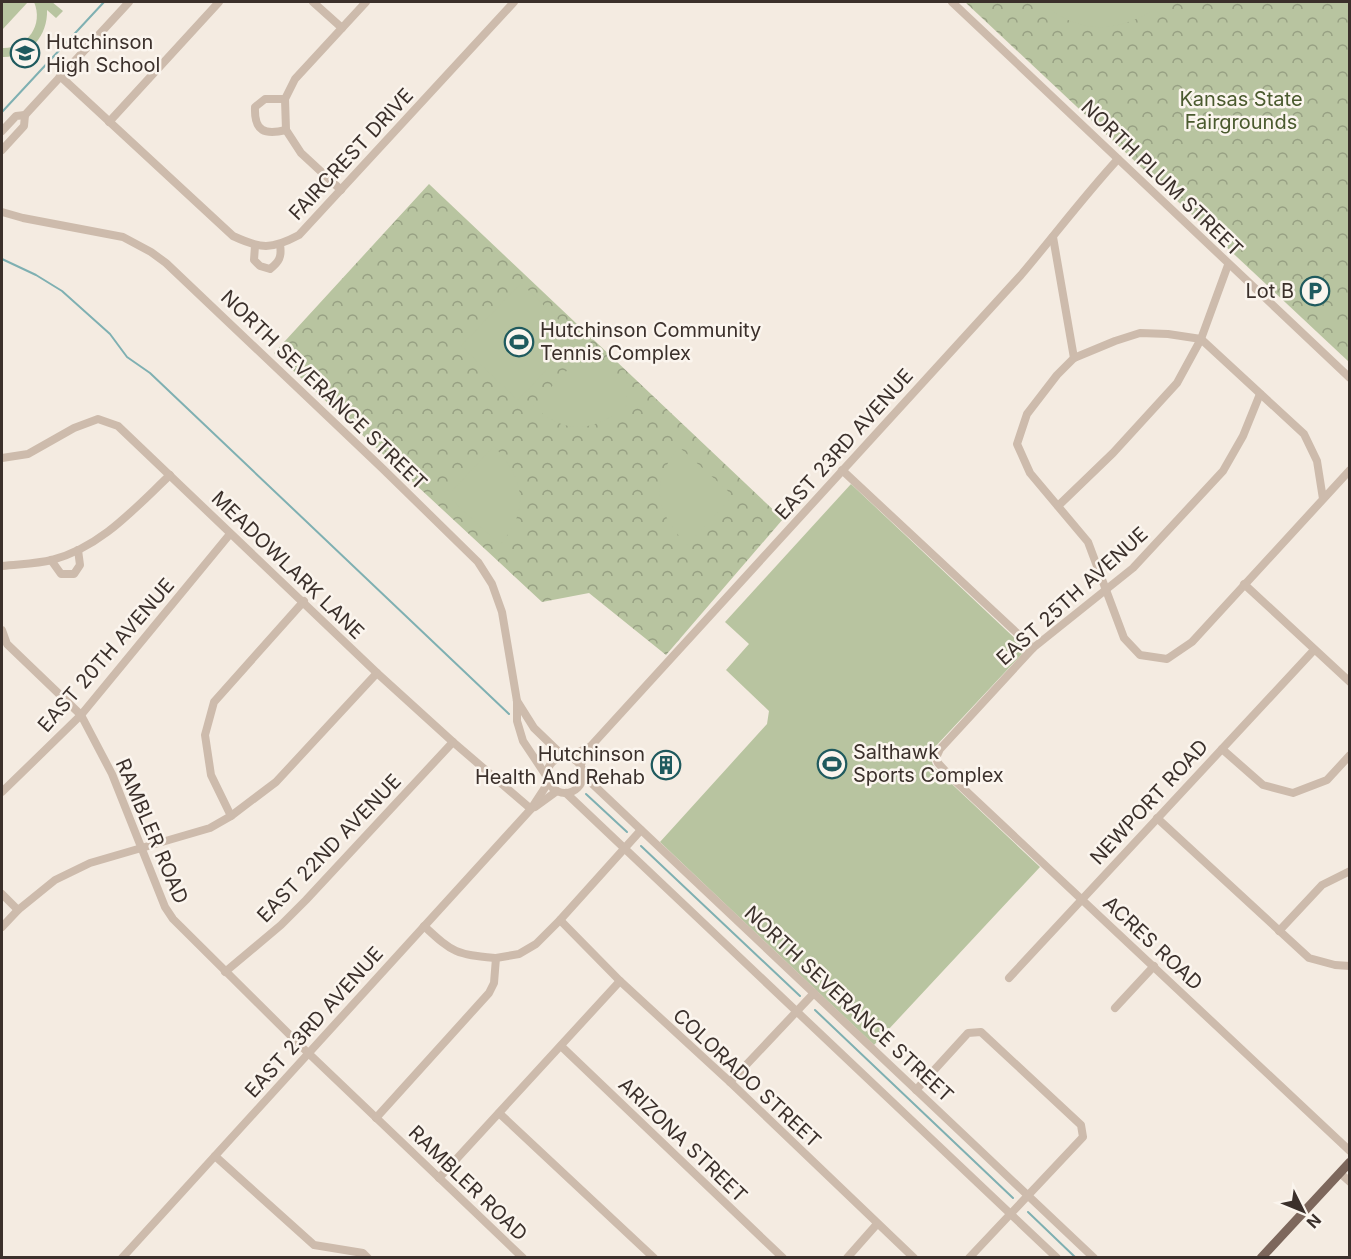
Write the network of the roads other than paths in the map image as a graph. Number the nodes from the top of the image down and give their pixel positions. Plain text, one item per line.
1 (129, 2) edge
2 (219, 2) edge
3 (314, 2) edge
4 (366, 2) edge
5 (514, 2) edge
6 (952, 2) edge
7 (342, 28) junction
8 (60, 76) junction
9 (285, 99) junction
10 (25, 115) junction
11 (109, 122) junction
12 (286, 130) junction
13 (2, 131) edge
14 (2, 150) edge
15 (1118, 159) junction
16 (341, 190) junction
17 (2, 212) edge
18 (1053, 237) junction
19 (255, 246) junction
20 (280, 246) junction
21 (1228, 265) junction
22 (1201, 339) junction
23 (1074, 358) junction
24 (1350, 378) edge
25 (1260, 394) junction
26 (2, 458) edge
27 (843, 470) junction
28 (1350, 470) edge
29 (170, 475) junction
30 (1323, 499) junction
31 (1058, 506) junction
32 (230, 534) junction
33 (78, 550) junction
34 (51, 560) junction
35 (2, 566) edge
36 (1244, 584) junction
37 (1107, 591) junction
38 (303, 601) junction
39 (2, 630) edge
40 (4, 647) edge
41 (1033, 648) junction
42 (1314, 650) junction
43 (377, 673) junction
44 (1350, 682) edge
45 (517, 701) junction
46 (81, 715) junction
47 (453, 742) junction
48 (590, 747) junction
49 (1222, 749) junction
50 (1350, 755) edge
51 (565, 757) junction
52 (936, 758) joint
53 (580, 766) junction
54 (583, 775) junction
55 (548, 780) junction
56 (2, 792) edge
57 (562, 792) junction
58 (531, 809) junction
59 (231, 816) junction
60 (1156, 818) junction
61 (640, 830) junction
62 (142, 848) junction
63 (624, 848) junction
64 (1350, 871) edge
65 (2, 894) edge
66 (1081, 900) junction
67 (18, 910) junction
68 (560, 920) junction
69 (424, 926) junction
70 (2, 927) edge
71 (1279, 931) junction
72 (496, 958) junction
73 (1154, 966) junction
74 (1350, 966) edge
75 (225, 972) junction
76 (1009, 978) dead end
77 (620, 981) junction
78 (814, 993) junction
79 (1115, 1008) dead end
80 (797, 1011) junction
81 (561, 1046) junction
82 (308, 1053) junction
83 (730, 1082) junction
84 (916, 1090) junction
85 (499, 1113) junction
86 (376, 1118) junction
87 (1350, 1151) edge
88 (215, 1156) junction
89 (1350, 1162) edge
90 (1340, 1173) junction
91 (439, 1178) junction
92 (1350, 1182) edge
93 (1028, 1195) junction
94 (1011, 1213) junction
95 (878, 1224) junction
96 (122, 1257) edge
97 (368, 1257) edge
98 (523, 1257) edge
99 (654, 1257) edge
100 (783, 1257) edge
101 (847, 1257) edge
102 (914, 1257) edge
103 (969, 1257) edge
104 (1057, 1257) edge
105 (1094, 1257) edge
106 (1261, 1257) edge

1 - 8 street
2 - 11 street
3 - 7 street
4 - 7 street
5 - 16 street, FAIRCREST DRIVE
6 - 15 street, NORTH PLUM STREET
7 - 9 street
8 - 10 street
8 - 11 street
9 - 12 street
9 - 12 street
10 - 13 street
10 - 14 street
11 - 19 street
12 - 16 street
15 - 18 street, EAST 23RD AVENUE
15 - 21 street, NORTH PLUM STREET
16 - 20 street, FAIRCREST DRIVE
17 - 45 street, NORTH SEVERANCE STREET
18 - 23 street
18 - 27 street, EAST 23RD AVENUE
19 - 20 street
19 - 20 street
21 - 22 street
21 - 24 street, NORTH PLUM STREET
22 - 23 street
22 - 25 street
22 - 31 street
23 - 31 street
25 - 30 street
25 - 37 street, EAST 25TH AVENUE
26 - 29 street, MEADOWLARK LANE
27 - 41 street
27 - 48 street, EAST 23RD AVENUE
28 - 30 street
29 - 32 street, MEADOWLARK LANE
29 - 33 street
30 - 36 street
31 - 37 street
32 - 38 street, MEADOWLARK LANE
32 - 46 street, EAST 20TH AVENUE
33 - 34 street
33 - 34 street
34 - 35 street
36 - 37 street
36 - 42 street
37 - 41 street, EAST 25TH AVENUE
38 - 43 street, MEADOWLARK LANE
38 - 59 street
39 - 40 street, RAMBLER ROAD
40 - 46 street, RAMBLER ROAD
41 - 52 street, EAST 25TH AVENUE
42 - 44 street
42 - 49 street, NEWPORT ROAD
43 - 47 street, MEADOWLARK LANE
43 - 59 street
45 - 51 street, NORTH SEVERANCE STREET
45 - 55 street, NORTH SEVERANCE STREET
46 - 56 street, EAST 20TH AVENUE
46 - 62 street, RAMBLER ROAD
47 - 58 street, MEADOWLARK LANE
47 - 75 street, EAST 22ND AVENUE
48 - 51 street, EAST 23RD AVENUE
48 - 53 street, EAST 23RD AVENUE
49 - 50 street
49 - 60 street, NEWPORT ROAD
51 - 53 street
51 - 55 street
52 - 66 street, ACRES ROAD
53 - 54 street
54 - 57 street
54 - 61 street, NORTH SEVERANCE STREET
55 - 57 street
55 - 58 street, EAST 23RD AVENUE
57 - 58 street, EAST 23RD AVENUE
57 - 63 street, NORTH SEVERANCE STREET
58 - 69 street, EAST 23RD AVENUE
59 - 62 street
60 - 66 street, NEWPORT ROAD
60 - 71 street
61 - 63 street
61 - 78 street, NORTH SEVERANCE STREET
62 - 67 street
62 - 75 street, RAMBLER ROAD
63 - 68 street
63 - 80 street, NORTH SEVERANCE STREET
64 - 71 street
65 - 67 street
66 - 73 street, ACRES ROAD
66 - 76 street, NEWPORT ROAD
67 - 70 street
68 - 72 street
68 - 77 street, COLORADO STREET
69 - 72 street
69 - 82 street, EAST 23RD AVENUE
71 - 74 street
72 - 86 street
73 - 79 street
73 - 87 street, ACRES ROAD
75 - 82 street, RAMBLER ROAD
77 - 81 street
77 - 83 street, COLORADO STREET
78 - 80 street
78 - 84 street, NORTH SEVERANCE STREET
80 - 83 street
80 - 94 street, NORTH SEVERANCE STREET
81 - 85 street
81 - 100 street, ARIZONA STREET
82 - 86 street, RAMBLER ROAD
82 - 88 street, EAST 23RD AVENUE
83 - 95 street, COLORADO STREET
84 - 93 street, NORTH SEVERANCE STREET
84 - 93 street
85 - 91 street
85 - 99 street
86 - 91 street, RAMBLER ROAD
88 - 96 street, EAST 23RD AVENUE
88 - 97 street
89 - 90 main road
90 - 92 street
90 - 106 main road
91 - 98 street, RAMBLER ROAD
93 - 94 street
93 - 105 street, NORTH SEVERANCE STREET
94 - 103 street
94 - 104 street, NORTH SEVERANCE STREET
95 - 101 street
95 - 102 street, COLORADO STREET

